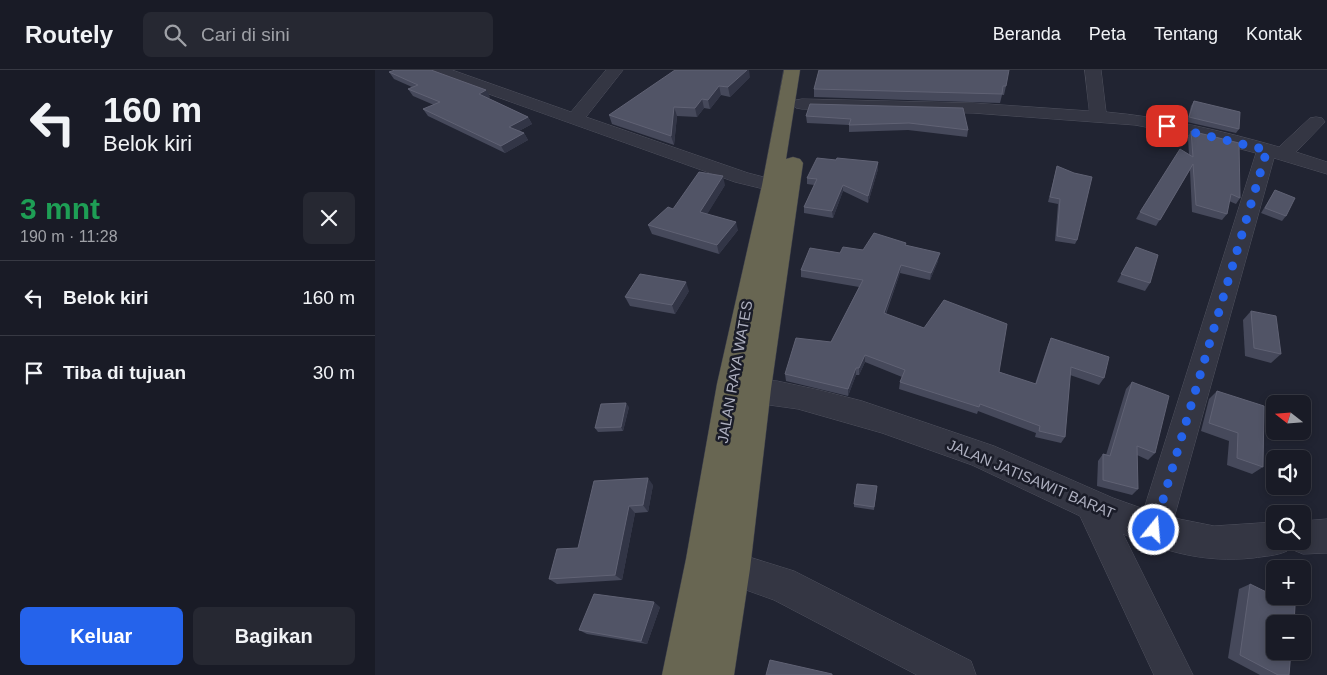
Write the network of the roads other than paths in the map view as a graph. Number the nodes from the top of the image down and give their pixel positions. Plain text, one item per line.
1 (435, 70) edge
2 (615, 70) edge
3 (792, 70) edge
4 (807, 70) edge
5 (1093, 70) edge
6 (802, 104) junction
7 (1098, 117) junction
8 (575, 119) junction
9 (1316, 122) dead end
10 (1274, 152) junction
11 (1327, 168) edge
12 (772, 185) junction
13 (744, 390) junction
14 (1093, 506) junction
15 (1154, 530) junction
16 (1327, 536) edge
17 (1311, 537) edge
18 (1266, 540) edge
19 (733, 569) junction
20 (681, 675) edge
21 (715, 675) edge
22 (957, 675) edge
23 (1174, 675) edge

1 - 8 street
2 - 8 street
3 - 12 highway, JALAN RAYA WATES
4 - 6 highway, JALAN RAYA WATES
5 - 7 street
6 - 7 street
6 - 13 highway, JALAN RAYA WATES
7 - 10 street
8 - 12 street
9 - 10 street
10 - 11 street
10 - 15 street
12 - 13 highway, JALAN RAYA WATES
13 - 14 street, JALAN JATISAWIT BARAT
13 - 19 highway, JALAN RAYA WATES
13 - 20 highway, JALAN RAYA WATES
14 - 15 street, JALAN JATISAWIT BARAT
14 - 23 street
15 - 18 street, JALAN JATISAWIT BARAT
16 - 17 street
19 - 21 highway, JALAN RAYA WATES
19 - 22 street

